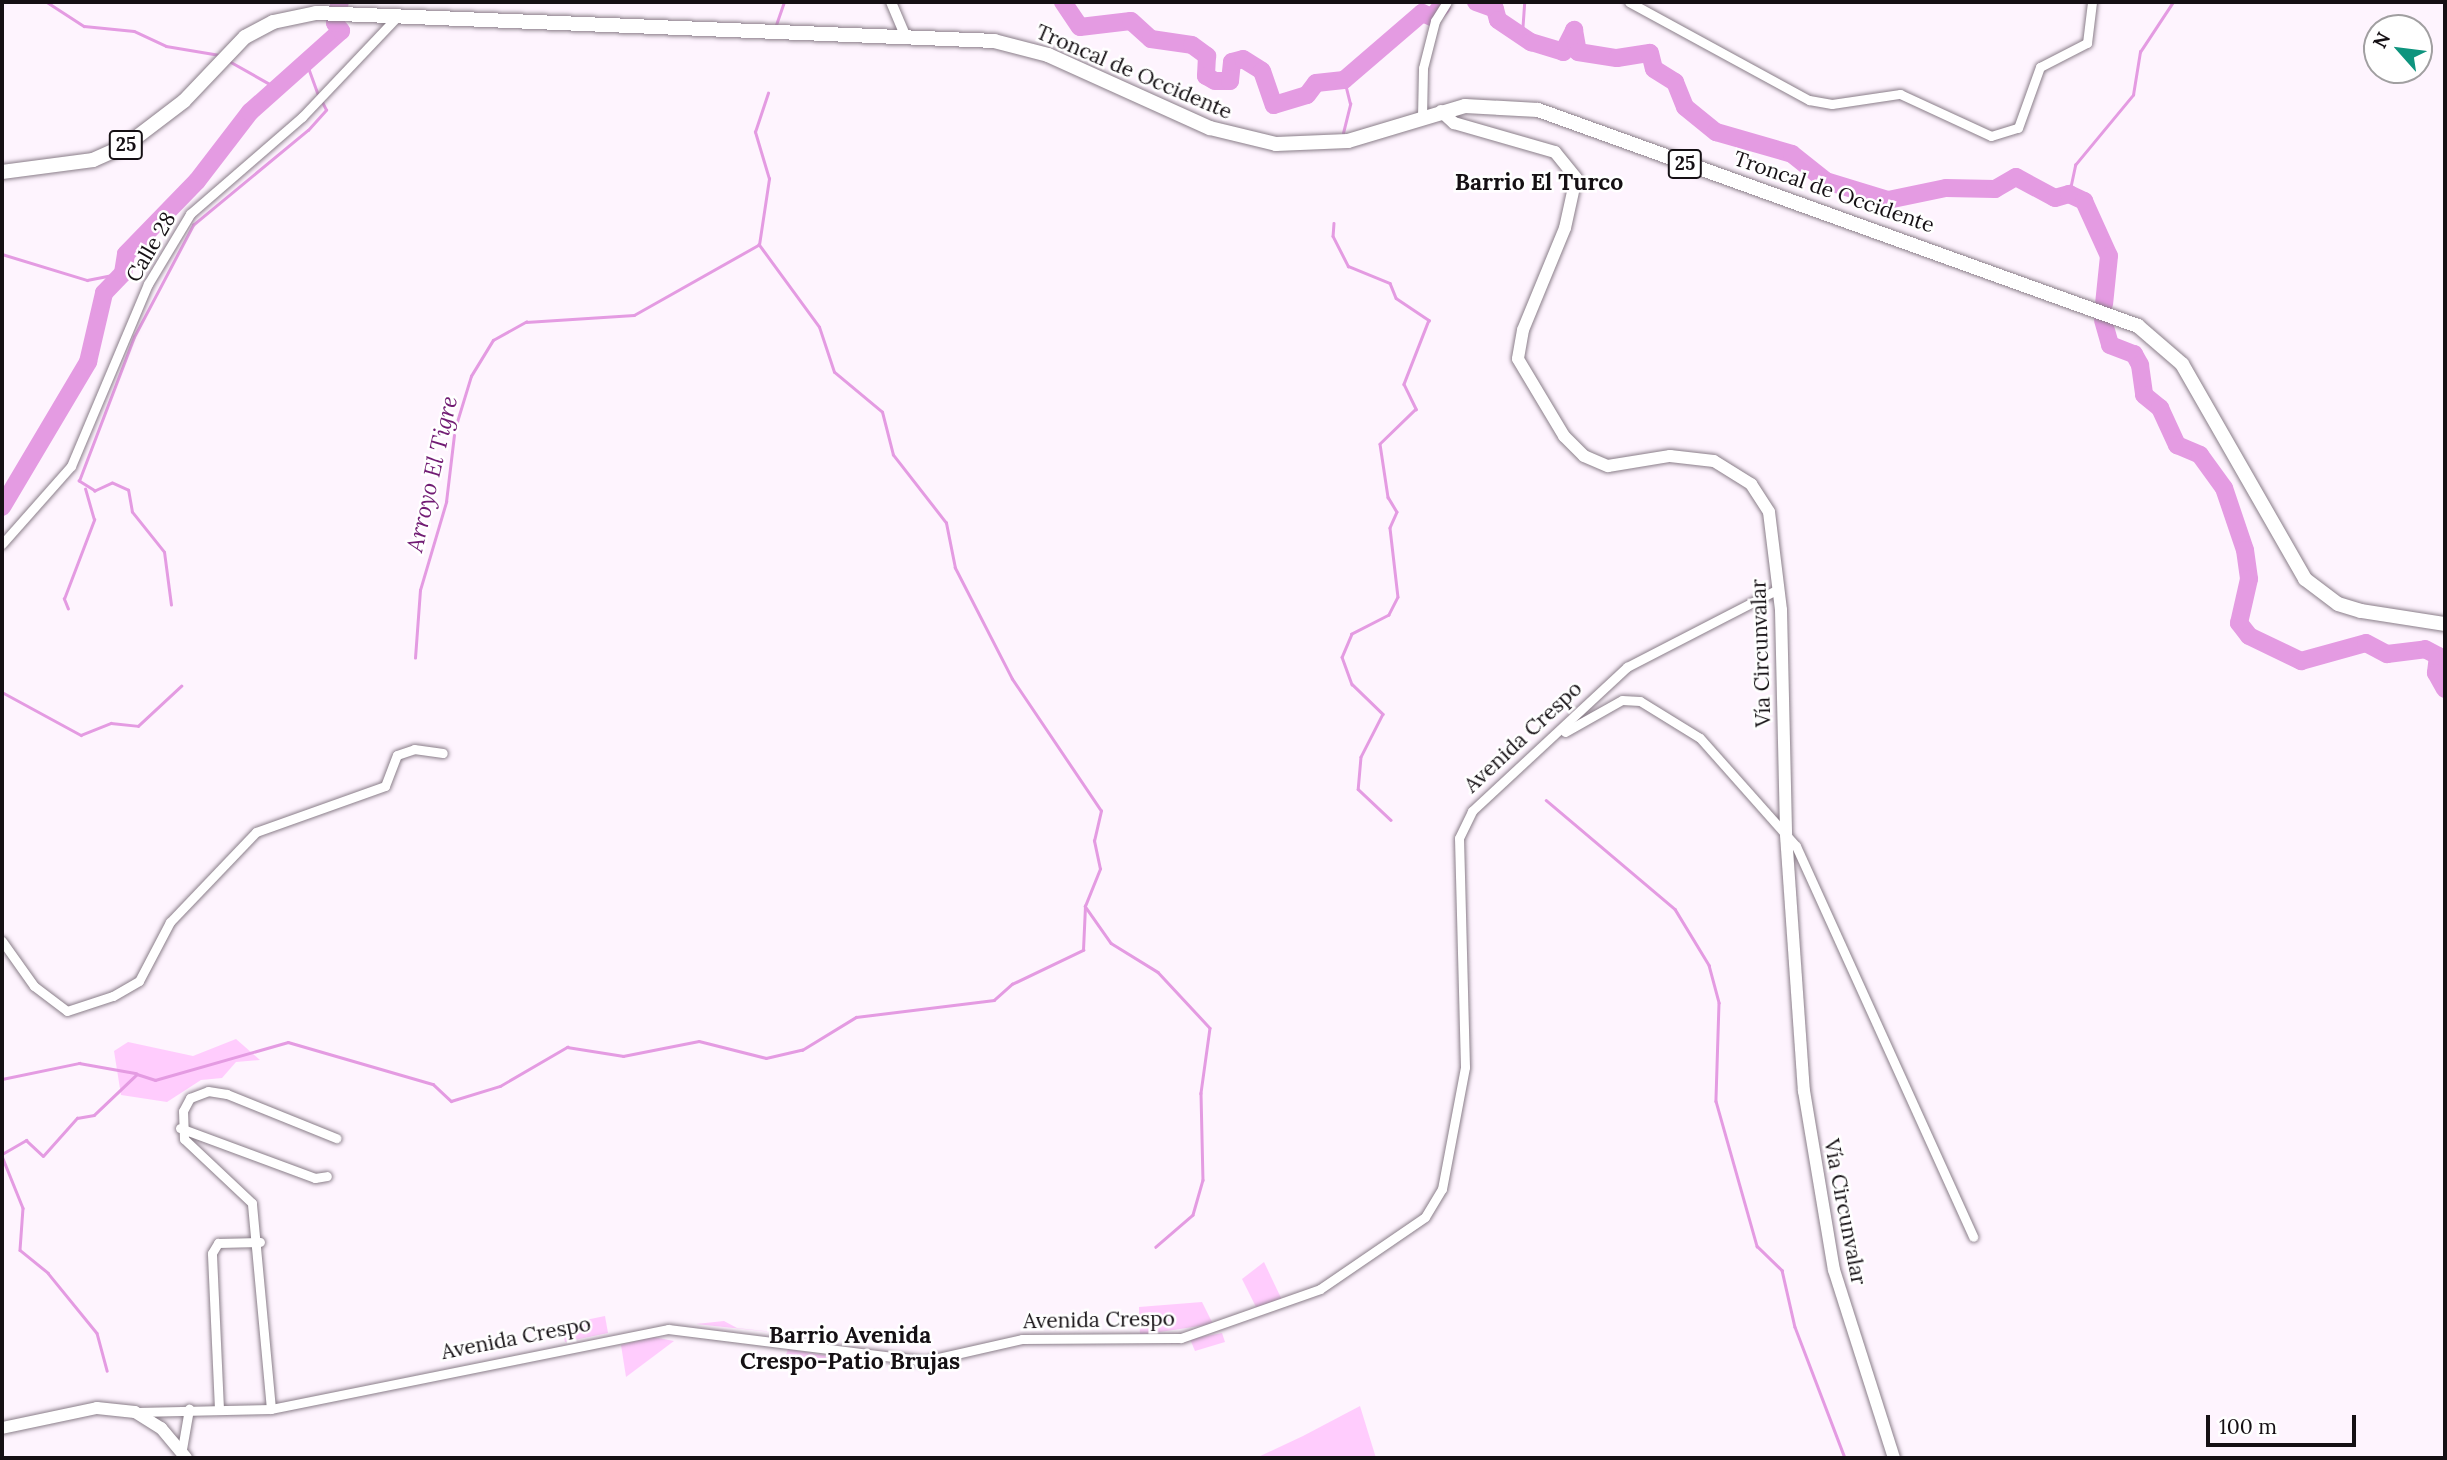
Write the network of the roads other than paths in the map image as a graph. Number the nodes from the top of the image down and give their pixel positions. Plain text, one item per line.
1 (891, 2) edge
2 (1447, 2) edge
3 (1629, 2) edge
4 (2092, 2) edge
5 (398, 16) junction
6 (905, 34) junction
7 (1441, 111) junction
8 (1422, 117) junction
9 (2, 172) edge
10 (2, 544) edge
11 (1778, 589) junction
12 (2445, 624) edge
13 (1560, 734) junction
14 (443, 753) dead end
15 (1786, 835) junction
16 (2, 941) edge
17 (180, 1128) junction
18 (336, 1138) dead end
19 (327, 1176) dead end
20 (1973, 1237) dead end
21 (260, 1242) junction
22 (189, 1409) junction
23 (219, 1409) junction
24 (271, 1409) junction
25 (135, 1412) junction
26 (2, 1428) edge
27 (184, 1454) edge
28 (1894, 1458) edge

1 - 6 street
2 - 8 street
3 - 4 street
5 - 6 main road, Troncal de Occidente / 25
5 - 9 main road, Troncal de Occidente / 25
5 - 10 street, Calle 28
6 - 8 main road, Troncal de Occidente / 25
7 - 8 main road, Troncal de Occidente / 25
7 - 11 main road, Vía Circunvalar
7 - 12 main road, Troncal de Occidente / 25
11 - 13 street, Avenida Crespo
11 - 15 main road, Vía Circunvalar
13 - 15 street
13 - 24 street, Avenida Crespo
14 - 16 street
15 - 20 street
15 - 28 main road, Vía Circunvalar
17 - 18 street
17 - 19 street
17 - 21 street
21 - 23 street
21 - 24 street
22 - 23 street, Avenida Crespo
22 - 25 street, Avenida Crespo
22 - 27 street
23 - 24 street, Avenida Crespo
25 - 26 main road, Avenida Crespo
25 - 27 main road

